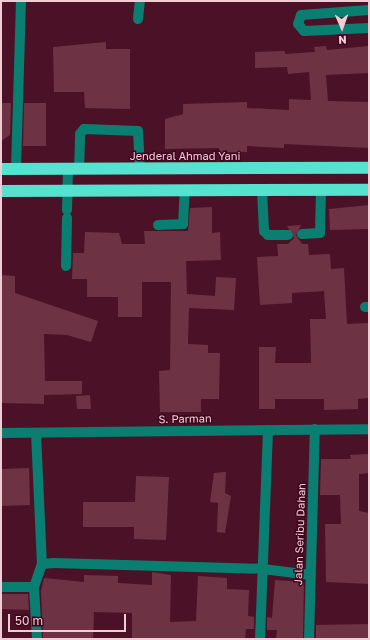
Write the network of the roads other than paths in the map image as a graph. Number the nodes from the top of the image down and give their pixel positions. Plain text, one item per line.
1 (20, 1) edge
2 (140, 1) edge
3 (369, 10) edge
4 (138, 19) dead end
5 (369, 28) edge
6 (369, 168) edge
7 (1, 169) edge
8 (16, 169) junction
9 (73, 169) junction
10 (140, 169) junction
11 (185, 190) junction
12 (262, 190) junction
13 (321, 190) junction
14 (369, 190) edge
15 (1, 191) edge
16 (67, 191) junction
17 (158, 225) dead end
18 (302, 234) dead end
19 (288, 235) dead end
20 (66, 266) dead end
21 (315, 429) junction
22 (369, 429) edge
23 (268, 430) junction
24 (1, 433) edge
25 (36, 433) junction
26 (42, 564) junction
27 (263, 569) junction
28 (311, 574) junction
29 (1, 587) edge
30 (34, 587) junction
31 (37, 639) edge
32 (260, 639) edge
33 (309, 639) edge

1 - 8 street
2 - 4 street
3 - 5 street
6 - 10 highway, Jenderal Ahmad Yani
7 - 8 highway, Jenderal Ahmad Yani
8 - 9 highway, Jenderal Ahmad Yani
9 - 10 highway, Jenderal Ahmad Yani
9 - 10 street
9 - 16 street
11 - 12 highway
11 - 16 highway
11 - 17 street
12 - 13 highway
12 - 19 street
13 - 14 highway
13 - 18 street
15 - 16 highway
16 - 20 street
21 - 22 street, S. Parman
21 - 23 street, S. Parman
21 - 28 street, Jalan Seribu Dahan
23 - 25 street, S. Parman
23 - 27 street
24 - 25 street, S. Parman
25 - 26 street
26 - 27 street
26 - 30 street
27 - 28 street
27 - 32 street
28 - 33 street, Jalan Seribu Dahan
29 - 30 street
30 - 31 street

